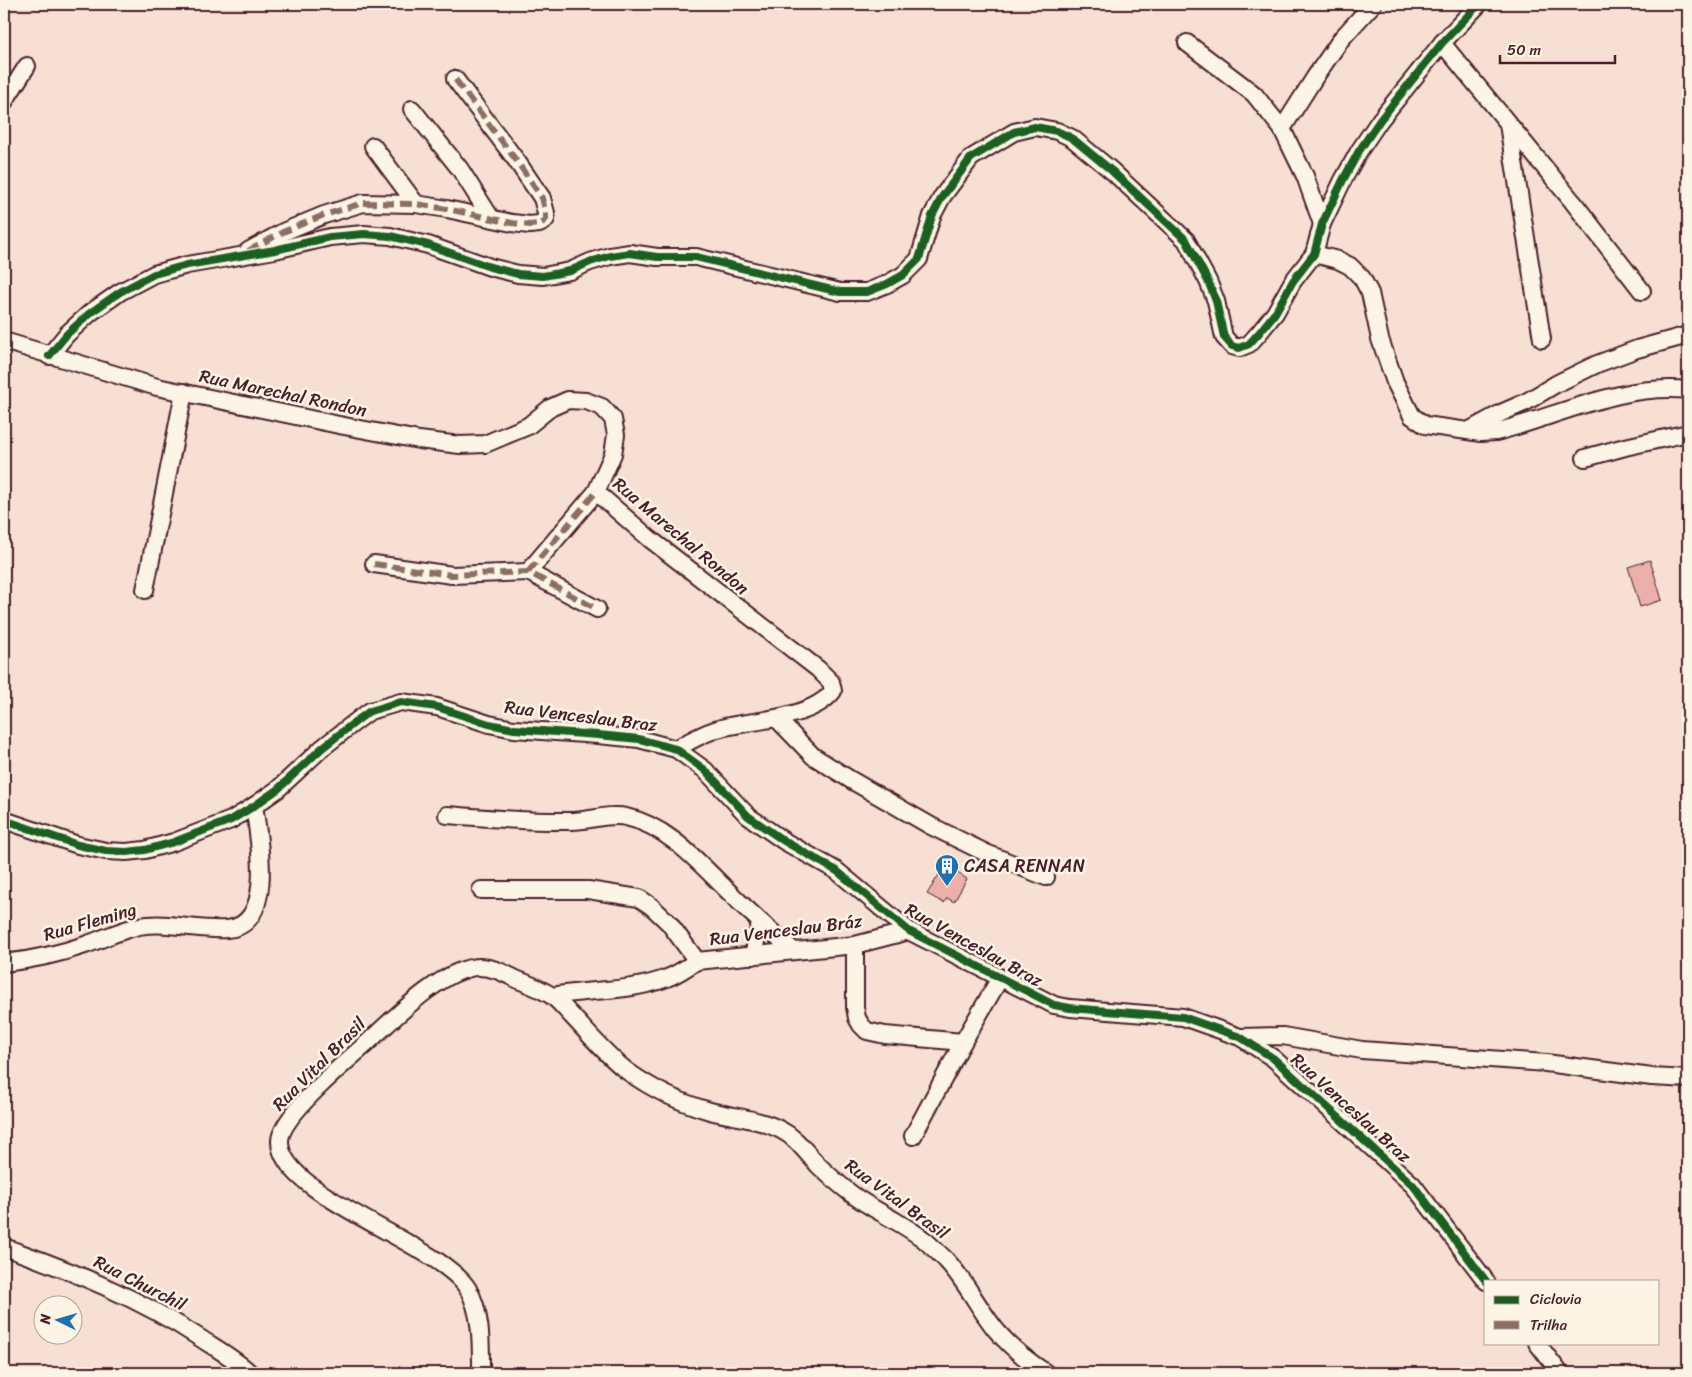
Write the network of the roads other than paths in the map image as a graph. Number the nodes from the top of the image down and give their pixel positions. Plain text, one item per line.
1 (1373, 4) edge
2 (1479, 4) edge
3 (1187, 43) dead end
4 (1442, 43) junction
5 (27, 66) dead end
6 (455, 79) dead end
7 (4, 102) edge
8 (412, 109) dead end
9 (1508, 124) junction
10 (1282, 129) junction
11 (373, 146) dead end
12 (416, 204) junction
13 (491, 218) junction
14 (1322, 224) junction
15 (1314, 254) junction
16 (237, 257) junction
17 (1642, 291) dead end
18 (1688, 336) edge
19 (1542, 339) dead end
20 (4, 341) edge
21 (49, 356) junction
22 (1688, 390) edge
23 (184, 392) junction
24 (1468, 431) junction
25 (1688, 432) edge
26 (1585, 458) dead end
27 (596, 492) junction
28 (374, 564) dead end
29 (528, 572) junction
30 (146, 590) dead end
31 (597, 609) dead end
32 (777, 719) junction
33 (676, 749) junction
34 (254, 806) junction
35 (447, 814) dead end
36 (4, 820) edge
37 (1046, 877) dead end
38 (480, 890) dead end
39 (760, 922) junction
40 (909, 931) junction
41 (855, 945) junction
42 (794, 951) junction
43 (753, 956) junction
44 (697, 961) junction
45 (4, 962) edge
46 (1000, 978) junction
47 (552, 996) junction
48 (1240, 1037) junction
49 (963, 1042) junction
50 (1688, 1079) edge
51 (913, 1136) dead end
52 (4, 1247) edge
53 (1485, 1280) edge
54 (1538, 1344) edge
55 (250, 1373) edge
56 (481, 1373) edge
57 (1046, 1373) edge
58 (1560, 1373) edge

1 - 10 street
2 - 4 street
3 - 10 street
4 - 9 street
4 - 14 street
5 - 7 street
6 - 13 street
8 - 13 street
9 - 17 street
9 - 19 street
10 - 14 street
11 - 12 street
12 - 13 street
12 - 16 street
14 - 15 street
15 - 16 street
15 - 24 street
16 - 21 street
18 - 24 street
20 - 21 street, Rua Marechal Rondon
21 - 23 street, Rua Marechal Rondon
22 - 24 street
23 - 27 street, Rua Marechal Rondon
23 - 30 street
25 - 26 street
27 - 29 street
27 - 32 street, Rua Marechal Rondon
28 - 29 street
29 - 31 street
32 - 33 street, Rua Marechal Rondon
32 - 37 street
33 - 34 street, Rua Venceslau Braz
33 - 40 street, Rua Venceslau Braz
34 - 36 street, Rua Venceslau Braz
34 - 45 street, Rua Fleming
35 - 39 street
38 - 44 street
39 - 42 street
39 - 43 street
40 - 41 street, Rua Venceslau Bráz
40 - 46 street, Rua Venceslau Braz
41 - 42 street, Rua Venceslau Bráz
41 - 49 street
42 - 43 street, Rua Venceslau Bráz
43 - 44 street, Rua Venceslau Bráz
44 - 47 street
46 - 48 street, Rua Venceslau Braz
46 - 49 street
47 - 56 street, Rua Vital Brasil
47 - 57 street, Rua Vital Brasil
48 - 50 street, Rua Venceslau Braz
48 - 53 street, Rua Venceslau Braz
49 - 51 street
52 - 55 street, Rua Churchil
54 - 58 street

